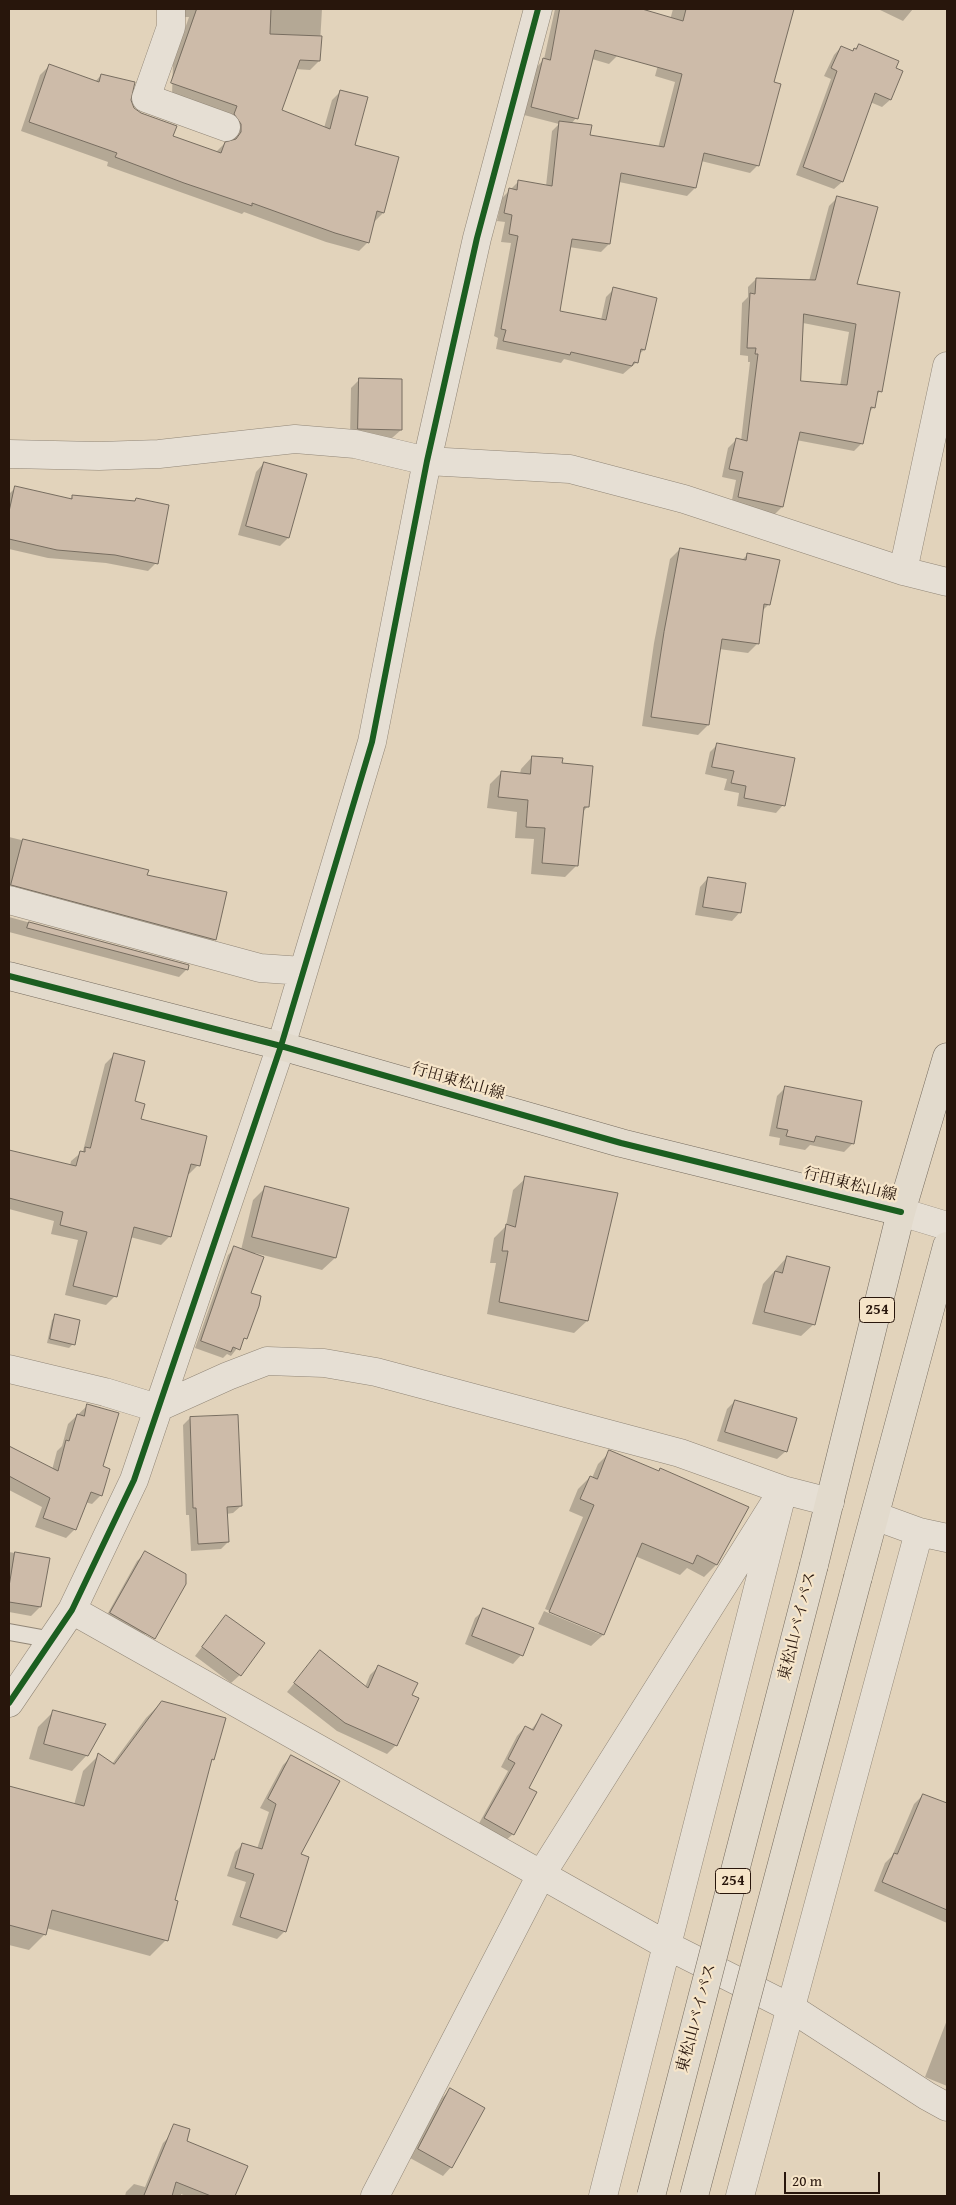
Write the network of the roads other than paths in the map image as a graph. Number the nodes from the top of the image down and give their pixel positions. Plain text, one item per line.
1 (171, 9) edge
2 (538, 9) edge
3 (226, 127) dead end
4 (947, 366) edge
5 (9, 454) edge
6 (427, 461) junction
7 (904, 571) junction
8 (947, 582) edge
9 (9, 900) edge
10 (303, 971) junction
11 (9, 976) edge
12 (280, 1046) junction
13 (947, 1057) edge
14 (901, 1212) junction
15 (947, 1226) edge
16 (947, 1246) edge
17 (9, 1369) edge
18 (156, 1408) junction
19 (783, 1490) junction
20 (830, 1502) junction
21 (875, 1516) junction
22 (919, 1532) junction
23 (947, 1538) edge
24 (72, 1610) junction
25 (9, 1632) edge
26 (53, 1640) junction
27 (9, 1703) edge
28 (541, 1875) junction
29 (668, 1946) junction
30 (791, 2008) junction
31 (947, 2107) edge
32 (375, 2196) edge
33 (603, 2196) edge
34 (651, 2196) edge
35 (694, 2196) edge
36 (740, 2196) edge

1 - 3 street
2 - 6 street
4 - 7 street
5 - 6 street
6 - 7 street
6 - 10 street
7 - 8 street
9 - 10 street
10 - 12 street
11 - 12 main road, 行田東松山線
12 - 14 main road, 行田東松山線
12 - 18 street
13 - 14 main road, 東松山バイパス / 254
14 - 15 street
14 - 20 main road, 東松山バイパス / 254
16 - 21 main road, 254
17 - 18 street
18 - 19 street
18 - 24 street
19 - 20 street
19 - 28 street
19 - 29 street
20 - 34 main road, 東松山バイパス / 254, bridge
21 - 22 street
21 - 35 main road, 254, bridge
22 - 23 street
22 - 30 street
24 - 26 street
24 - 28 street
25 - 26 lane
26 - 27 street
28 - 29 street
28 - 32 street
29 - 30 street
29 - 33 street
30 - 31 street
30 - 36 street

